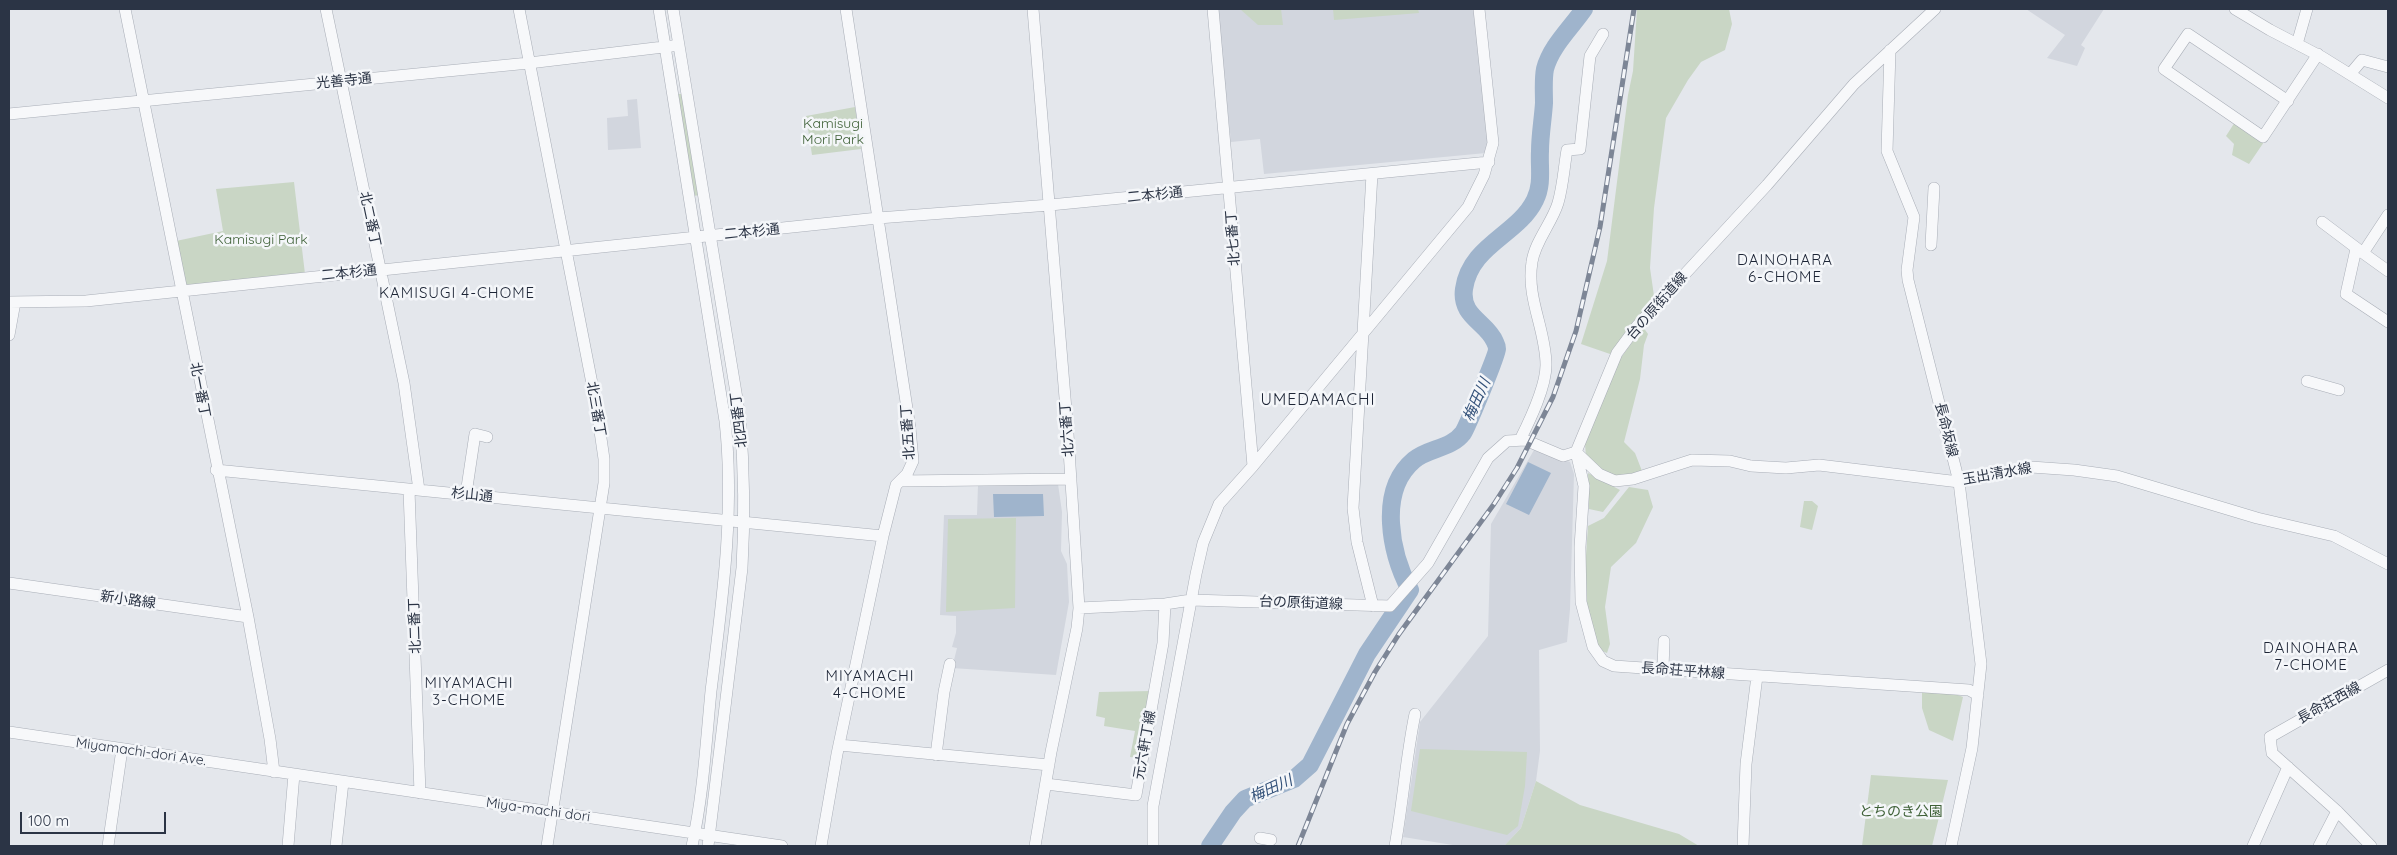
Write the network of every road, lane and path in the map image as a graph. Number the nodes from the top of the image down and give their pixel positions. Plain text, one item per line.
1 (124, 9) edge
2 (326, 9) edge
3 (519, 9) edge
4 (659, 9) edge
5 (673, 9) edge
6 (846, 9) edge
7 (1033, 9) edge
8 (1213, 9) edge
9 (1480, 9) edge
10 (1935, 9) edge
11 (2235, 9) edge
12 (2307, 9) edge
13 (1603, 34) dead end
14 (2297, 44) junction
15 (678, 45) junction
16 (665, 47) junction
17 (1890, 50) junction
18 (2318, 54) junction
19 (529, 63) junction
20 (2388, 67) edge
21 (2350, 73) junction
22 (342, 81) junction
23 (2388, 98) edge
24 (142, 100) junction
25 (2288, 101) junction
26 (9, 114) edge
27 (1489, 162) junction
28 (1372, 174) junction
29 (1230, 187) junction
30 (1934, 188) dead end
31 (1050, 205) junction
32 (2388, 215) edge
33 (1914, 217) junction
34 (878, 218) junction
35 (1932, 219) junction
36 (2322, 222) dead end
37 (710, 237) junction
38 (695, 238) junction
39 (1930, 245) dead end
40 (2359, 251) junction
41 (565, 252) junction
42 (380, 270) junction
43 (2388, 271) edge
44 (180, 291) junction
45 (12, 302) edge
46 (2388, 322) edge
47 (1364, 333) junction
48 (9, 334) edge
49 (2307, 381) dead end
50 (2339, 390) dead end
51 (487, 437) dead end
52 (1520, 440) junction
53 (1576, 452) junction
54 (1253, 466) junction
55 (216, 470) junction
56 (1071, 479) junction
57 (900, 481) junction
58 (1959, 482) junction
59 (414, 490) junction
60 (466, 494) junction
61 (600, 507) junction
62 (728, 520) junction
63 (745, 522) junction
64 (883, 536) junction
65 (2388, 564) edge
66 (9, 583) edge
67 (1191, 600) junction
68 (1165, 604) junction
69 (1373, 606) junction
70 (1079, 608) junction
71 (248, 617) junction
72 (1664, 641) dead end
73 (950, 664) dead end
74 (1663, 669) junction
75 (2388, 670) edge
76 (1757, 676) junction
77 (1978, 695) junction
78 (1415, 714) dead end
79 (9, 732) edge
80 (839, 745) junction
81 (122, 749) junction
82 (936, 755) junction
83 (1049, 765) junction
84 (2288, 767) junction
85 (274, 772) junction
86 (294, 774) junction
87 (343, 782) junction
88 (1046, 784) junction
89 (420, 793) junction
90 (2337, 811) junction
91 (553, 812) junction
92 (695, 833) junction
93 (709, 841) edge
94 (741, 843) edge
95 (108, 846) edge
96 (288, 846) edge
97 (336, 846) edge
98 (547, 846) edge
99 (692, 846) edge
100 (782, 846) edge
101 (821, 846) edge
102 (1035, 846) edge
103 (1153, 846) edge
104 (1395, 846) edge
105 (1743, 846) edge
106 (1951, 846) edge
107 (2253, 846) edge
108 (2319, 846) edge
109 (2371, 846) edge

1 - 24 street, 北一番丁
2 - 22 street, 北二番丁
3 - 19 street, 北三番丁
4 - 16 street, 北四番丁
5 - 15 street, 北四番丁
6 - 34 street, 北五番丁
7 - 31 street, 北六番丁
8 - 29 street, 北七番丁
9 - 27 street
10 - 17 street, 台の原街道線
11 - 14 street
12 - 14 street
13 - 52 street
14 - 18 street
15 - 16 street, 光善寺通
15 - 37 street, 北四番丁
16 - 19 street, 光善寺通
16 - 38 street, 北四番丁
17 - 33 street, 長命坂線
17 - 53 street, 台の原街道線
18 - 21 street
18 - 25 street
19 - 22 street, 光善寺通
19 - 41 street, 北三番丁
20 - 21 street
21 - 23 street
22 - 24 street, 光善寺通
22 - 42 street, 北二番丁
24 - 26 street, 光善寺通
24 - 44 street, 北一番丁
25 - 25 street
27 - 28 street, 二本杉通
27 - 47 street
28 - 29 street, 二本杉通
28 - 47 street
29 - 31 street, 二本杉通
29 - 54 street, 北七番丁
30 - 35 street
31 - 34 street, 二本杉通
31 - 56 street, 北六番丁
32 - 40 street
33 - 35 street
33 - 58 street, 長命坂線
34 - 37 street, 二本杉通
34 - 57 street, 北五番丁
35 - 39 street
36 - 40 street
37 - 38 street, 二本杉通
37 - 63 street, 北四番丁
38 - 41 street, 二本杉通
38 - 62 street, 北四番丁
40 - 43 street
40 - 46 street
41 - 42 street, 二本杉通
41 - 61 street, 北三番丁
42 - 44 street, 二本杉通
42 - 59 street, 北二番丁
44 - 45 street, 二本杉通
44 - 55 street, 北一番丁
45 - 48 street
47 - 54 street
47 - 69 street
49 - 50 street
51 - 60 street
52 - 53 street
52 - 69 street, 台の原街道線
53 - 58 street, 玉出清水線
53 - 74 street, 長命荘平林線
54 - 67 street
55 - 59 street, 杉山通
55 - 71 street, 北一番丁
56 - 57 street
56 - 70 street, 北六番丁
57 - 64 street, 北五番丁
58 - 65 street, 玉出清水線
58 - 77 street, 長命坂線
59 - 60 street, 杉山通
59 - 89 street, 北二番丁
60 - 61 street, 杉山通
61 - 62 street, 杉山通
61 - 91 street, 北三番丁
62 - 63 street, 杉山通
62 - 92 street, 北四番丁
63 - 64 street, 杉山通
63 - 93 street, 北四番丁
64 - 80 street, 北五番丁
66 - 71 street, 新小路線
67 - 68 street, 台の原街道線
67 - 69 street, 台の原街道線
67 - 103 street
68 - 70 street, 台の原街道線
68 - 88 street, 元六軒丁線
70 - 83 street, 北六番丁
71 - 85 street, 北一番丁
72 - 74 street
73 - 82 street
74 - 76 street, 長命荘平林線
75 - 84 street, 長命荘西線
76 - 77 street, 長命荘平林線
76 - 105 street
77 - 106 street, 長命坂線
78 - 104 street
79 - 81 street, Miyamachi-dori Ave.
80 - 82 street
80 - 101 street, 北五番丁
81 - 85 street, Miyamachi-dori Ave.
81 - 95 street
82 - 83 street
83 - 88 street, 北六番丁
84 - 90 street
84 - 107 street
85 - 86 street, Miyamachi-dori Ave.
86 - 87 street, Miya-machi dori
86 - 96 street
87 - 89 street, Miya-machi dori
87 - 97 street
88 - 102 street, 北六番丁
89 - 91 street, Miya-machi dori
90 - 108 street
90 - 109 street
91 - 92 street, Miya-machi dori
91 - 98 street, 北三番丁
92 - 93 street, Miya-machi dori
92 - 99 street, 北四番丁
93 - 94 street, Miya-machi dori
94 - 100 street, Miya-machi dori

